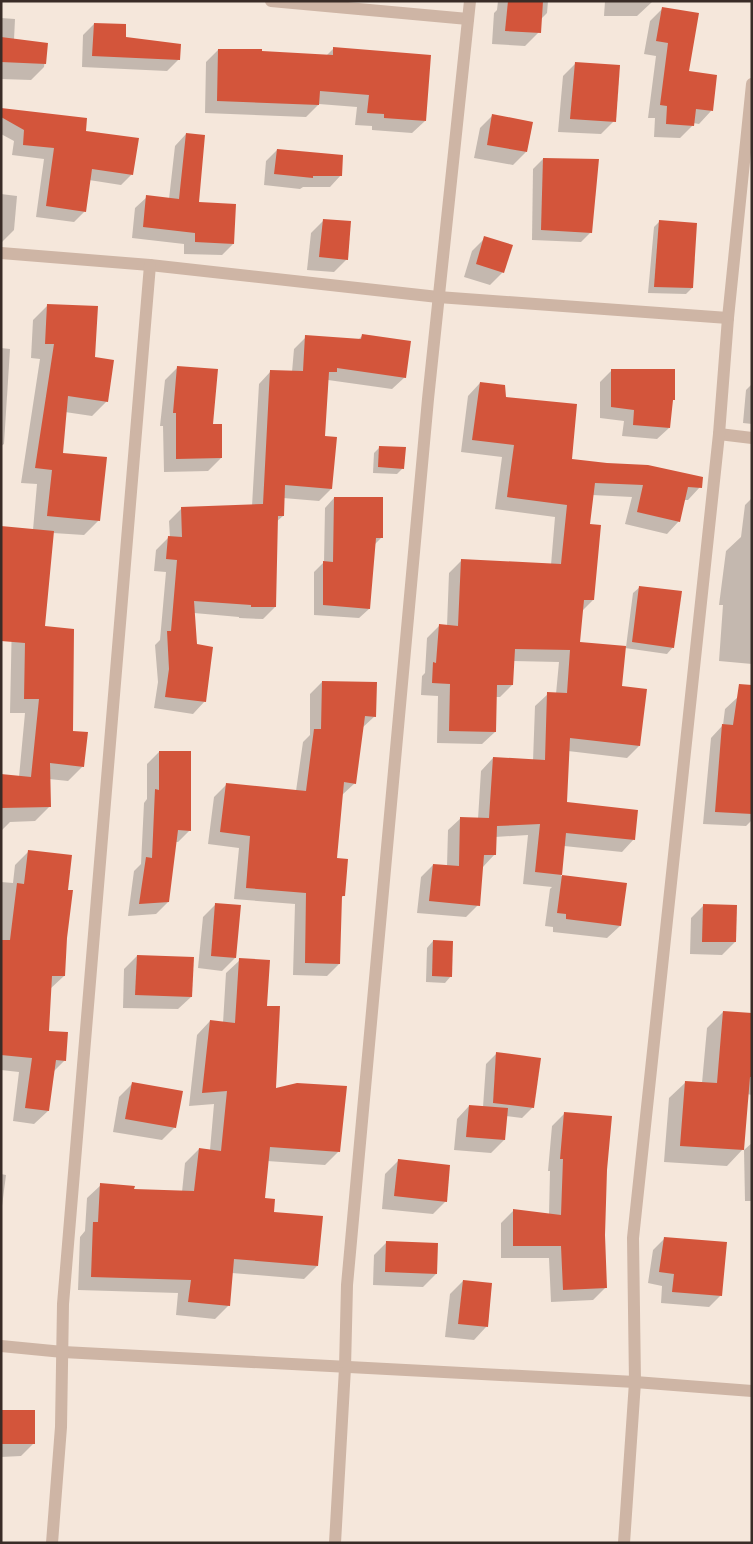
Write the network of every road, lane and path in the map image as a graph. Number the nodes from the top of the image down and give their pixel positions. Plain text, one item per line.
1 (271, 1) edge
2 (470, 1) edge
3 (468, 19) junction
4 (752, 84) edge
5 (1, 253) edge
6 (150, 265) junction
7 (438, 296) junction
8 (728, 318) junction
9 (719, 434) junction
10 (752, 438) edge
11 (1, 1346) edge
12 (63, 1352) junction
13 (346, 1368) junction
14 (635, 1382) junction
15 (752, 1391) edge
16 (52, 1543) edge
17 (335, 1543) edge
18 (624, 1543) edge

1 - 3 street
2 - 3 street
3 - 7 street
4 - 8 street
5 - 6 street
6 - 7 street
6 - 12 street
7 - 8 street
7 - 13 street
8 - 9 street
9 - 10 street
9 - 14 street
11 - 12 street
12 - 13 street
12 - 16 street
13 - 14 street
13 - 17 street
14 - 15 street
14 - 18 street

